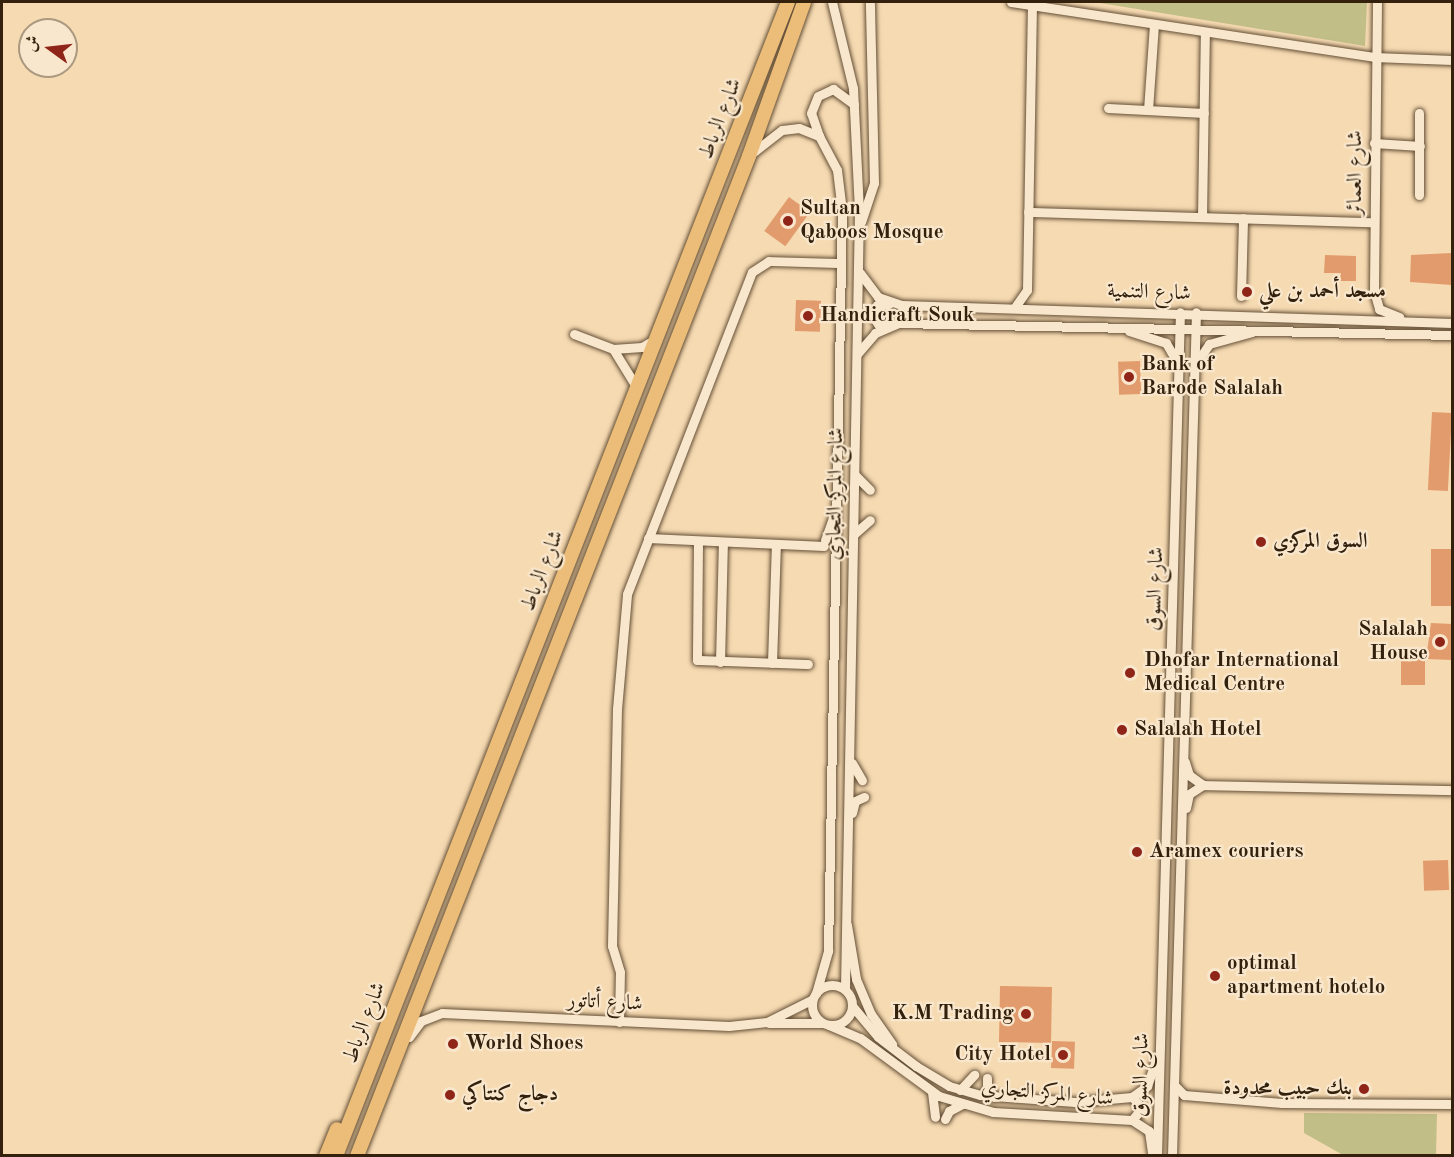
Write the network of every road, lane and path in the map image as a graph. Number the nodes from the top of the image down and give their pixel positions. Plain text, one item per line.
1 (788, 2) edge
2 (804, 2) edge
3 (831, 2) edge
4 (870, 2) edge
5 (1011, 2) edge
6 (1377, 2) edge
7 (1032, 5) junction
8 (1154, 25) junction
9 (1205, 34) junction
10 (1374, 57) junction
11 (1452, 60) edge
12 (854, 104) junction
13 (1108, 108) dead end
14 (1148, 110) junction
15 (1204, 113) junction
16 (1419, 113) dead end
17 (819, 136) junction
18 (1374, 143) junction
19 (1420, 146) junction
20 (749, 156) junction
21 (1419, 195) dead end
22 (1028, 212) junction
23 (1202, 217) junction
24 (1243, 218) junction
25 (1374, 222) junction
26 (859, 228) junction
27 (841, 263) junction
28 (859, 271) junction
29 (1027, 290) junction
30 (1241, 296) dead end
31 (895, 304) junction
32 (1015, 307) junction
33 (1042, 308) junction
34 (1180, 312) junction
35 (1196, 312) junction
36 (1411, 321) junction
37 (1452, 323) edge
38 (893, 325) junction
39 (1125, 327) junction
40 (1179, 329) junction
41 (1195, 329) junction
42 (1256, 330) junction
43 (574, 334) dead end
44 (1452, 334) edge
45 (658, 337) junction
46 (613, 350) junction
47 (857, 354) junction
48 (1178, 366) junction
49 (1194, 370) junction
50 (637, 389) junction
51 (854, 474) junction
52 (870, 490) dead end
53 (837, 507) junction
54 (870, 520) dead end
55 (853, 536) junction
56 (648, 538) junction
57 (698, 541) junction
58 (723, 542) junction
59 (776, 544) junction
60 (720, 662) junction
61 (772, 663) junction
62 (808, 664) dead end
63 (1182, 739) junction
64 (849, 746) junction
65 (862, 780) dead end
66 (1203, 784) junction
67 (1452, 790) edge
68 (864, 797) dead end
69 (847, 836) junction
70 (1180, 870) junction
71 (844, 916) junction
72 (845, 989) junction
73 (814, 996) junction
74 (853, 1007) junction
75 (620, 1022) junction
76 (767, 1023) junction
77 (825, 1024) junction
78 (1160, 1050) junction
79 (903, 1057) junction
80 (974, 1075) dead end
81 (366, 1078) junction
82 (987, 1078) dead end
83 (1175, 1086) junction
84 (383, 1087) junction
85 (960, 1090) junction
86 (932, 1092) junction
87 (994, 1097) junction
88 (1132, 1097) junction
89 (963, 1104) junction
90 (1452, 1104) edge
91 (1132, 1120) junction
92 (326, 1155) edge
93 (336, 1155) edge
94 (357, 1155) edge
95 (1152, 1155) edge
96 (1157, 1155) edge
97 (1172, 1155) edge

1 - 45 highway, شارع الرباط
2 - 20 highway, شارع الرباط
3 - 12 street, شارع المركز التجاري
4 - 26 street
5 - 7 street
6 - 10 street, شارع العمائر
7 - 8 street
7 - 22 street
8 - 9 street
8 - 14 street
9 - 10 street
9 - 15 street
10 - 11 street
10 - 18 street, شارع العمائر
12 - 17 street, شارع المركز التجاري
12 - 26 street, شارع المركز التجاري
13 - 14 street
14 - 15 street
15 - 23 street
16 - 19 street
17 - 20 street
17 - 27 street, شارع المركز التجاري
18 - 19 street
18 - 25 street, شارع العمائر
19 - 21 street
20 - 84 highway, شارع الرباط
22 - 23 street
22 - 29 street
23 - 24 street
24 - 25 street
24 - 30 street
25 - 36 street, شارع العمائر
26 - 28 street, شارع المركز التجاري
27 - 53 street, شارع المركز التجاري
27 - 56 street
28 - 31 street, شارع التنمية
28 - 47 street, شارع المركز التجاري
29 - 32 street
29 - 33 street
31 - 32 street, شارع التنمية
31 - 38 street
32 - 33 street, شارع التنمية
33 - 34 street, شارع التنمية
34 - 35 street, شارع التنمية
34 - 40 street, شارع السوق
35 - 36 street, شارع التنمية
35 - 41 street, شارع السوق
36 - 37 street, شارع التنمية
38 - 39 street, شارع التنمية
38 - 47 street
39 - 40 street, شارع التنمية
39 - 48 street
40 - 41 street, شارع التنمية
40 - 48 street, شارع السوق
41 - 42 street, شارع التنمية
41 - 49 street, شارع السوق
42 - 44 street, شارع التنمية
42 - 49 street
43 - 46 street
45 - 46 street
45 - 50 highway, شارع الرباط
46 - 50 street
47 - 51 street, شارع المركز التجاري
48 - 78 street, شارع السوق
49 - 63 street, شارع السوق
50 - 81 highway, شارع الرباط
51 - 52 street
51 - 55 street, شارع المركز التجاري
53 - 59 street
53 - 73 street, شارع المركز التجاري
54 - 55 street
55 - 64 street, شارع المركز التجاري
56 - 57 street
56 - 75 street
57 - 58 street
57 - 60 street
58 - 59 street
58 - 60 street
59 - 61 street
60 - 61 street
61 - 62 street
63 - 66 street
63 - 70 street, شارع السوق
64 - 65 street
64 - 69 street, شارع المركز التجاري
66 - 67 street
66 - 70 street
68 - 69 street
69 - 71 street, شارع المركز التجاري
70 - 83 street, شارع السوق
71 - 72 street, شارع المركز التجاري
71 - 79 street
72 - 73 street
72 - 74 street
73 - 76 street, شارع أتاتور
73 - 77 street
74 - 77 street
74 - 79 street, شارع المركز التجاري
75 - 76 street, شارع أتاتور
75 - 84 street, شارع أتاتور
76 - 77 street, شارع أتاتور
77 - 86 street, شارع المركز التجاري
78 - 88 street, شارع المركز التجاري
78 - 96 street, شارع السوق
79 - 85 street, شارع المركز التجاري
80 - 85 street
81 - 92 highway
81 - 93 highway, شارع الرباط
82 - 87 street
83 - 90 street
83 - 97 street, شارع السوق
84 - 94 highway, شارع الرباط
85 - 87 street, شارع المركز التجاري
86 - 89 street, شارع المركز التجاري
86 - 89 street
87 - 88 street, شارع المركز التجاري
88 - 91 street
89 - 91 street, شارع المركز التجاري
91 - 95 street, شارع المركز التجاري

